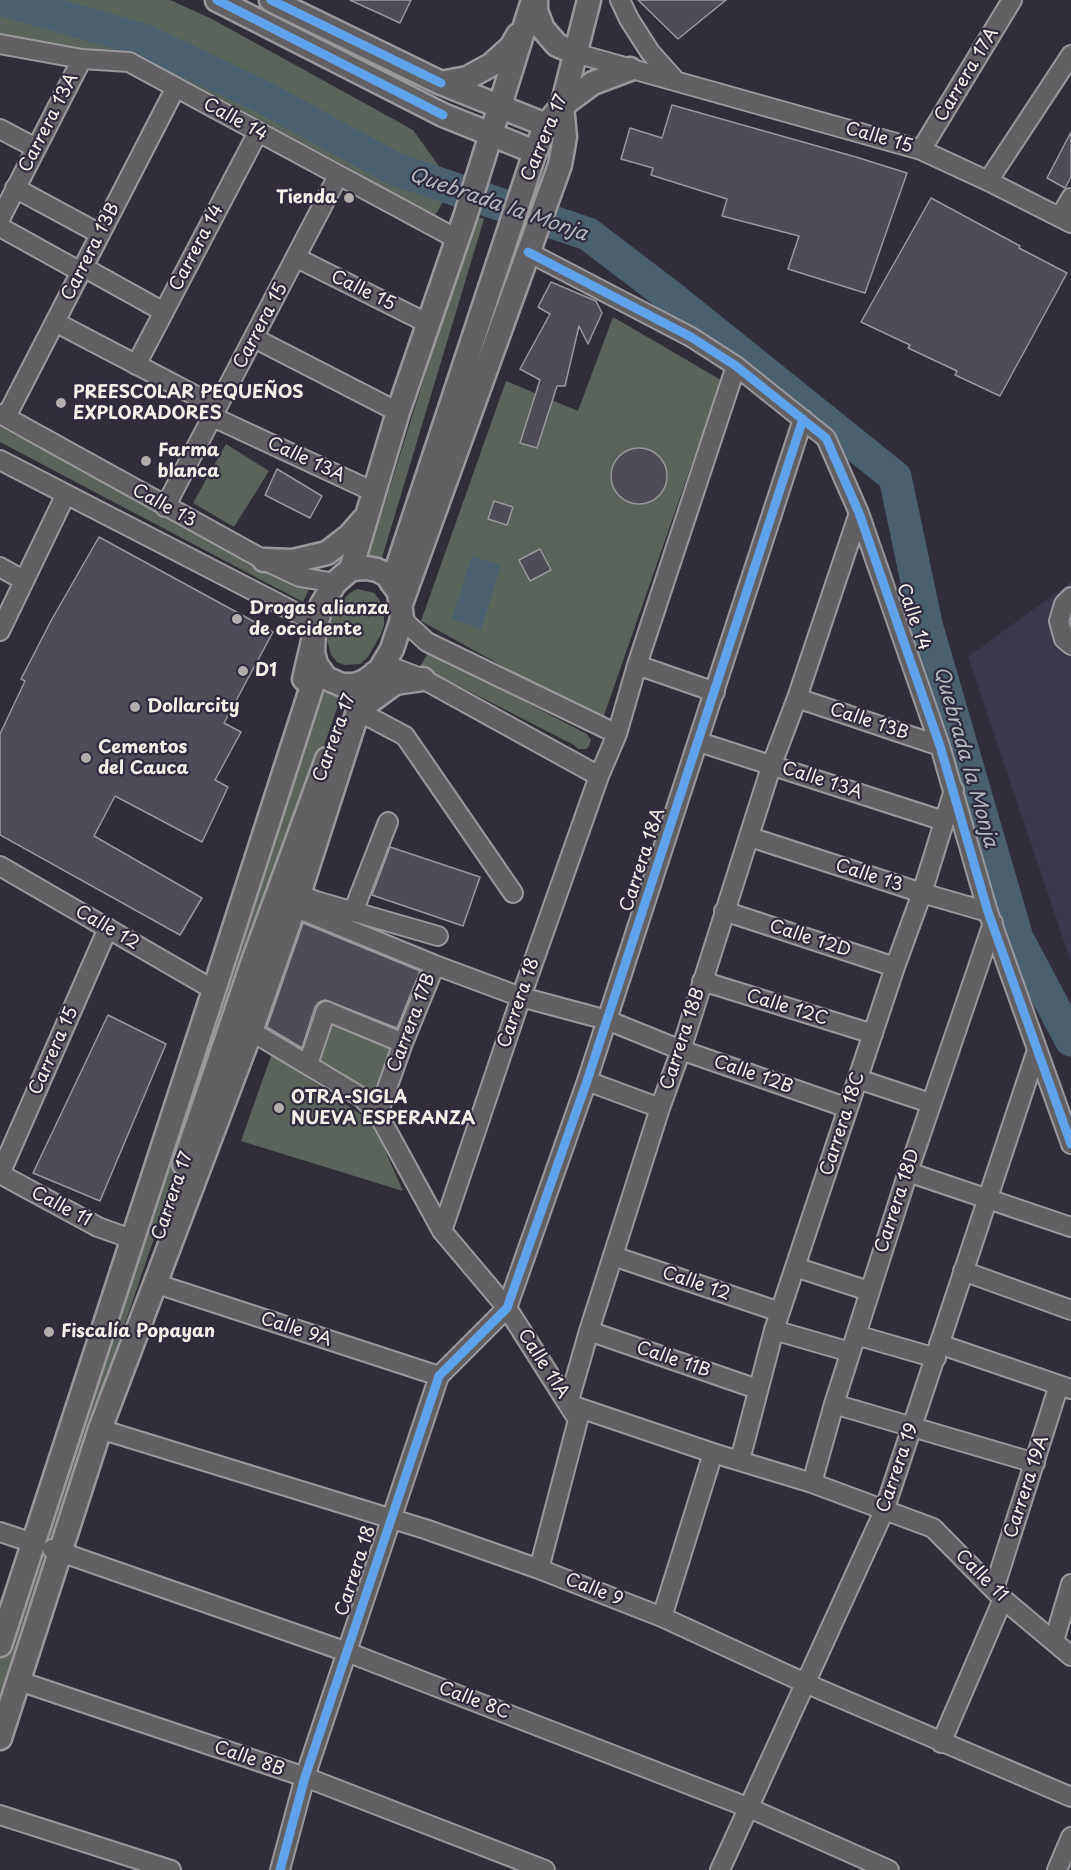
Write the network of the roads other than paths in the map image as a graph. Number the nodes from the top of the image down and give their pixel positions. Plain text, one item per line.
1 (217, 0) edge
2 (271, 0) edge
3 (535, 0) edge
4 (589, 0) edge
5 (620, 0) edge
6 (1012, 0) edge
7 (526, 24) junction
8 (0, 44) edge
9 (575, 53) junction
10 (1071, 55) edge
11 (82, 59) junction
12 (630, 69) junction
13 (676, 81) junction
14 (441, 83) junction
15 (176, 87) junction
16 (562, 106) junction
17 (499, 107) junction
18 (443, 115) junction
19 (546, 125) junction
20 (0, 129) edge
21 (258, 132) junction
22 (491, 134) junction
23 (36, 148) junction
24 (921, 150) junction
25 (535, 152) junction
26 (478, 175) junction
27 (338, 176) junction
28 (988, 181) junction
29 (9, 193) edge
30 (1071, 198) edge
31 (0, 219) edge
32 (1065, 220) edge
33 (0, 227) edge
34 (100, 234) junction
35 (457, 239) junction
36 (530, 247) junction
37 (297, 258) junction
38 (82, 270) junction
39 (164, 312) junction
40 (55, 322) junction
41 (429, 324) junction
42 (254, 338) junction
43 (136, 364) junction
44 (736, 366) junction
45 (398, 412) junction
46 (3, 415) edge
47 (213, 417) junction
48 (803, 419) junction
49 (0, 460) edge
50 (66, 494) junction
51 (371, 502) junction
52 (165, 507) junction
53 (859, 513) junction
54 (264, 560) junction
55 (0, 567) edge
56 (343, 576) junction
57 (23, 579) junction
58 (392, 583) junction
59 (1071, 597) edge
60 (401, 612) junction
61 (0, 631) edge
62 (314, 632) junction
63 (1071, 645) edge
64 (316, 664) junction
65 (637, 665) junction
66 (380, 668) junction
67 (423, 679) junction
68 (355, 685) junction
69 (715, 692) junction
70 (797, 698) junction
71 (358, 711) junction
72 (617, 734) junction
73 (699, 742) junction
74 (940, 746) junction
75 (772, 764) junction
76 (599, 776) junction
77 (954, 790) junction
78 (944, 821) junction
79 (388, 822) dead end
80 (750, 837) junction
81 (0, 866) edge
82 (513, 893) dead end
83 (922, 893) junction
84 (296, 901) junction
85 (724, 910) junction
86 (353, 912) junction
87 (991, 918) junction
88 (108, 928) junction
89 (438, 936) dead end
90 (435, 965) junction
91 (895, 967) junction
92 (261, 969) junction
93 (702, 981) junction
94 (210, 988) junction
95 (521, 997) junction
96 (607, 1020) junction
97 (251, 1031) junction
98 (873, 1034) junction
99 (403, 1043) junction
100 (681, 1050) junction
101 (1037, 1050) junction
102 (308, 1064) junction
103 (858, 1079) junction
104 (587, 1081) junction
105 (930, 1103) junction
106 (848, 1107) junction
107 (660, 1108) junction
108 (378, 1114) junction
109 (1070, 1138) edge
110 (908, 1172) junction
111 (0, 1174) edge
112 (987, 1199) junction
113 (1071, 1227) edge
114 (442, 1231) junction
115 (123, 1236) junction
116 (613, 1256) junction
117 (795, 1267) junction
118 (963, 1271) junction
119 (154, 1283) junction
120 (869, 1291) junction
121 (507, 1308) junction
122 (1071, 1310) edge
123 (780, 1312) junction
124 (774, 1330) junction
125 (589, 1331) junction
126 (853, 1343) junction
127 (938, 1351) junction
128 (439, 1376) junction
129 (1065, 1387) edge
130 (757, 1389) junction
131 (568, 1404) junction
132 (834, 1404) junction
133 (912, 1428) junction
134 (100, 1429) junction
135 (712, 1453) junction
136 (740, 1460) junction
137 (1035, 1463) junction
138 (812, 1483) junction
139 (884, 1511) junction
140 (391, 1519) junction
141 (10, 1535) edge
142 (56, 1550) junction
143 (539, 1569) junction
144 (1071, 1584) edge
145 (999, 1594) junction
146 (0, 1601) edge
147 (662, 1617) junction
148 (1054, 1641) junction
149 (0, 1645) edge
150 (347, 1652) junction
151 (1071, 1656) edge
152 (19, 1681) junction
153 (805, 1683) junction
154 (0, 1711) edge
155 (0, 1738) edge
156 (941, 1743) junction
157 (305, 1778) junction
158 (1071, 1797) edge
159 (747, 1807) junction
160 (0, 1815) edge
161 (1071, 1837) edge
162 (171, 1870) edge
163 (280, 1870) edge
164 (545, 1870) edge
165 (720, 1870) edge
166 (889, 1870) edge
167 (1057, 1870) edge

1 - 18 main road
2 - 14 main road
3 - 7 main road
3 - 9 main road
4 - 9 main road, Carrera 17
5 - 13 street
6 - 24 street, Carrera 17A
7 - 14 main road
7 - 17 main road
8 - 11 street, Calle 14
9 - 12 street, Calle 15
9 - 16 main road, Carrera 17
10 - 28 street
11 - 15 street, Calle 14
11 - 23 street, Carrera 13A
12 - 13 street, Calle 15
12 - 16 main road
13 - 24 street, Calle 15
14 - 17 main road
15 - 21 street, Calle 14
15 - 34 street, Carrera 13B
16 - 19 main road, Carrera 17
16 - 36 main road
17 - 19 main road
17 - 22 main road
18 - 22 main road
18 - 26 main road
19 - 25 main road, Carrera 17
20 - 23 street
21 - 27 street, Calle 14
21 - 39 street, Carrera 14
22 - 25 main road
22 - 26 main road
23 - 29 street, Carrera 13A
24 - 28 street, Calle 15
25 - 58 main road, Carrera 17
26 - 35 main road
27 - 35 street, Calle 14
27 - 37 street, Carrera 15
28 - 32 street, Calle 15
29 - 31 street, Carrera 13A
29 - 34 street
30 - 32 street
33 - 38 street
34 - 38 street, Carrera 13B
35 - 41 main road
36 - 44 street, Calle 14
36 - 60 main road
37 - 41 street, Calle 15
37 - 42 street, Carrera 15
38 - 39 street
38 - 40 street, Carrera 13B
39 - 43 street, Carrera 14
40 - 43 street, Calle 13A
40 - 46 street, Carrera 13B
41 - 45 main road
42 - 45 street
42 - 47 street, Carrera 15
43 - 47 street, Calle 13A
44 - 48 street, Calle 14
44 - 65 street
45 - 51 main road
46 - 52 street, Calle 13
47 - 51 street, Calle 13A
47 - 52 street, Carrera 15
48 - 53 street, Calle 14
48 - 69 street, Carrera 18A
49 - 50 street, Calle 13
50 - 57 street
50 - 62 street, Calle 13
51 - 54 main road
51 - 56 main road
52 - 54 street, Calle 13
53 - 70 street, Carrera 18B
53 - 74 street, Calle 14
54 - 56 street, Calle 13
55 - 57 street
56 - 58 main road
56 - 62 main road
57 - 61 street
58 - 60 main road
59 - 63 street
60 - 66 main road
60 - 72 street
62 - 64 main road
62 - 94 main road, Carrera 17
64 - 68 main road
64 - 94 main road, Carrera 17
65 - 69 street
65 - 72 street
66 - 67 street
66 - 68 main road
66 - 71 main road
67 - 71 main road
67 - 76 street
68 - 92 main road, Carrera 17
69 - 73 street, Carrera 18A
70 - 74 street, Calle 13B
70 - 75 street, Carrera 18B
71 - 82 street
71 - 84 main road
72 - 76 street
73 - 75 street, Calle 13A
73 - 96 street, Carrera 18A
74 - 77 street, Calle 14
75 - 78 street, Calle 13A
75 - 80 street, Carrera 18B
76 - 95 street, Carrera 18
77 - 78 street, Carrera 18C
77 - 87 street, Calle 14
78 - 83 street, Carrera 18C
79 - 86 street
80 - 83 street, Calle 13
80 - 85 street, Carrera 18B
81 - 88 street, Calle 12
83 - 87 street, Calle 13
83 - 91 street, Carrera 18C
84 - 86 street
84 - 90 street
84 - 92 main road
85 - 91 street, Calle 12D
85 - 93 street, Carrera 18B
86 - 89 street
87 - 101 street, Calle 14
87 - 105 street, Carrera 18D
88 - 94 street, Calle 12
88 - 111 street, Carrera 15
90 - 95 street
90 - 99 street, Carrera 17B
91 - 98 street, Carrera 18C
92 - 97 main road
92 - 142 main road, Carrera 17
93 - 98 street, Calle 12C
93 - 100 street, Carrera 18B
94 - 115 main road, Carrera 17
94 - 149 main road, Carrera 17
95 - 96 street, Calle 12B
95 - 114 street, Carrera 18
96 - 100 street, Calle 12B
96 - 104 street, Carrera 18A
97 - 102 street, Calle 11A
97 - 119 main road
98 - 103 street, Carrera 18C
99 - 102 street
99 - 108 street, Carrera 17B
100 - 106 street, Calle 12B
100 - 107 street, Carrera 18B
101 - 109 street, Calle 14
101 - 112 street, Carrera 19
102 - 108 street, Calle 11A
103 - 105 street
103 - 106 street, Carrera 18C
104 - 107 street
104 - 121 street, Carrera 18A
105 - 110 street, Carrera 18D
106 - 117 street, Carrera 18C
107 - 116 street, Carrera 18B
108 - 114 street, Calle 11A
110 - 112 street
110 - 120 street, Carrera 18D
111 - 115 street, Calle 11
112 - 113 street
112 - 118 street, Carrera 19
114 - 121 street, Calle 11A
115 - 141 main road, Carrera 17
116 - 123 street, Calle 12
116 - 125 street, Carrera 18B
117 - 120 street
117 - 123 street, Carrera 18C
118 - 122 street
118 - 127 street, Carrera 19
119 - 128 street, Calle 9A
119 - 134 main road
120 - 126 street, Carrera 18D
121 - 128 street, Carrera 18
121 - 131 street, Calle 11A
123 - 124 street, Carrera 18C
124 - 126 street
124 - 130 street, Carrera 18C
125 - 130 street, Calle 11B
125 - 131 street, Carrera 18B
126 - 127 street
126 - 132 street, Carrera 18D
127 - 129 street
127 - 133 street, Carrera 19
128 - 140 street, Carrera 18
129 - 137 street, Carrera 19A
130 - 136 street, Carrera 18C
131 - 135 street, Calle 11A
131 - 143 street
132 - 133 street
132 - 138 street, Carrera 18D
133 - 137 street
133 - 139 street, Carrera 19
134 - 140 street, Calle 9
134 - 142 main road
135 - 136 street, Calle 11A
135 - 147 street
136 - 138 street, Calle 11A
137 - 145 street, Carrera 19A
138 - 139 street, Calle 11A
139 - 145 street, Calle 11
139 - 153 street, Carrera 19
140 - 143 street, Calle 9
140 - 150 street, Carrera 18
141 - 146 main road, Carrera 17
142 - 150 street, Calle 8C
142 - 152 main road
142 - 154 main road, Carrera 17
143 - 147 street, Calle 9
144 - 148 street
145 - 148 street, Calle 11
145 - 156 street, Carrera 19A
147 - 153 street, Calle 9
148 - 151 street, Calle 11
150 - 157 street, Carrera 18
150 - 159 street, Calle 8C
152 - 155 main road
152 - 157 street, Calle 8B
153 - 156 street, Calle 9
153 - 159 street, Carrera 19
156 - 158 street, Calle 9
157 - 163 street, Carrera 18
157 - 164 street, Calle 8B
159 - 165 street, Carrera 19
159 - 166 street, Calle 8C
160 - 162 street
161 - 167 street

